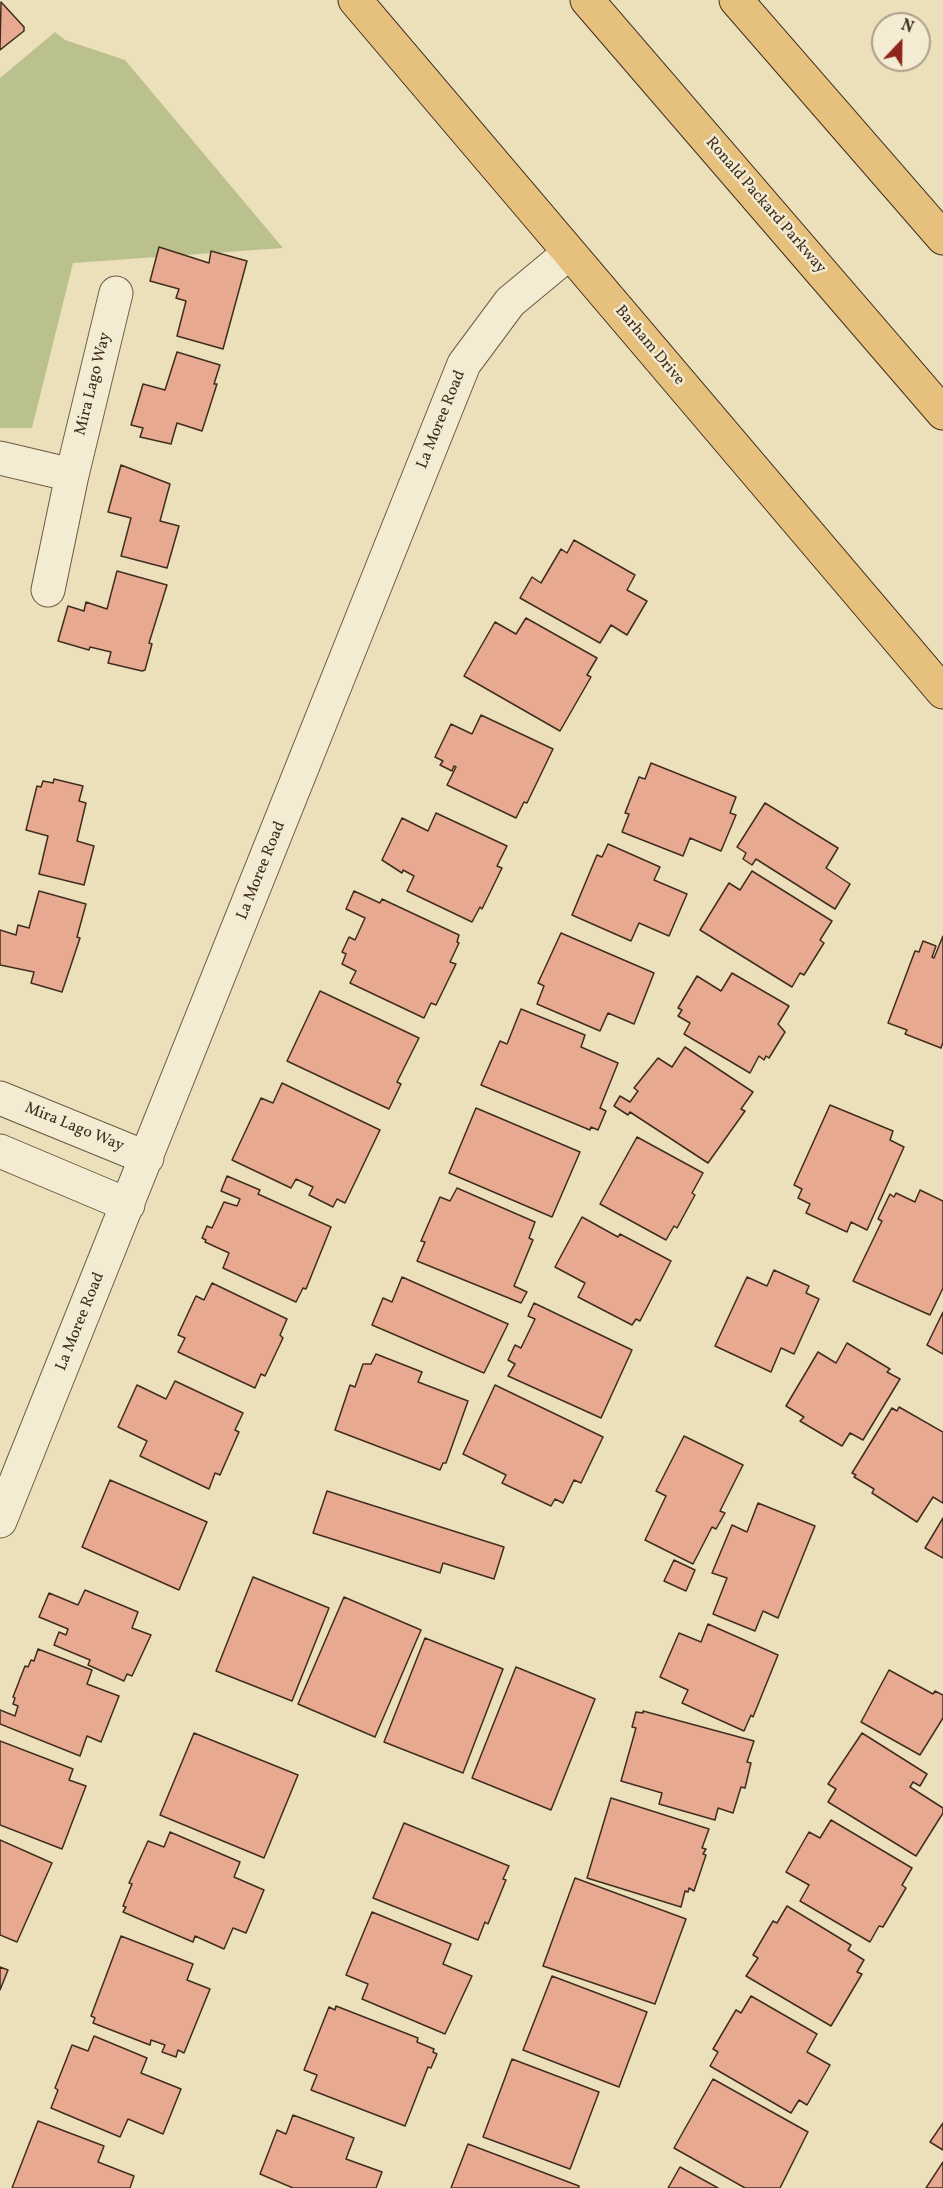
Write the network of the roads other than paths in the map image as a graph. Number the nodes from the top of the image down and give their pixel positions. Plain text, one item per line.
1 (355, 0) edge
2 (587, 0) edge
3 (736, 0) edge
4 (943, 238) edge
5 (569, 253) junction
6 (116, 293) dead end
7 (943, 413) edge
8 (0, 458) edge
9 (72, 475) junction
10 (48, 590) dead end
11 (943, 692) edge
12 (0, 1098) edge
13 (0, 1151) edge
14 (147, 1158) junction
15 (128, 1205) junction
16 (0, 1521) edge

1 - 5 main road, Barham Drive
2 - 7 main road, Ronald Packard Parkway
3 - 4 main road
5 - 11 main road, Barham Drive
5 - 14 street, La Moree Road
6 - 9 street, Mira Lago Way
8 - 9 street
9 - 10 street, Mira Lago Way
12 - 14 street, Mira Lago Way
13 - 15 street
14 - 15 street, La Moree Road
15 - 16 street, La Moree Road

